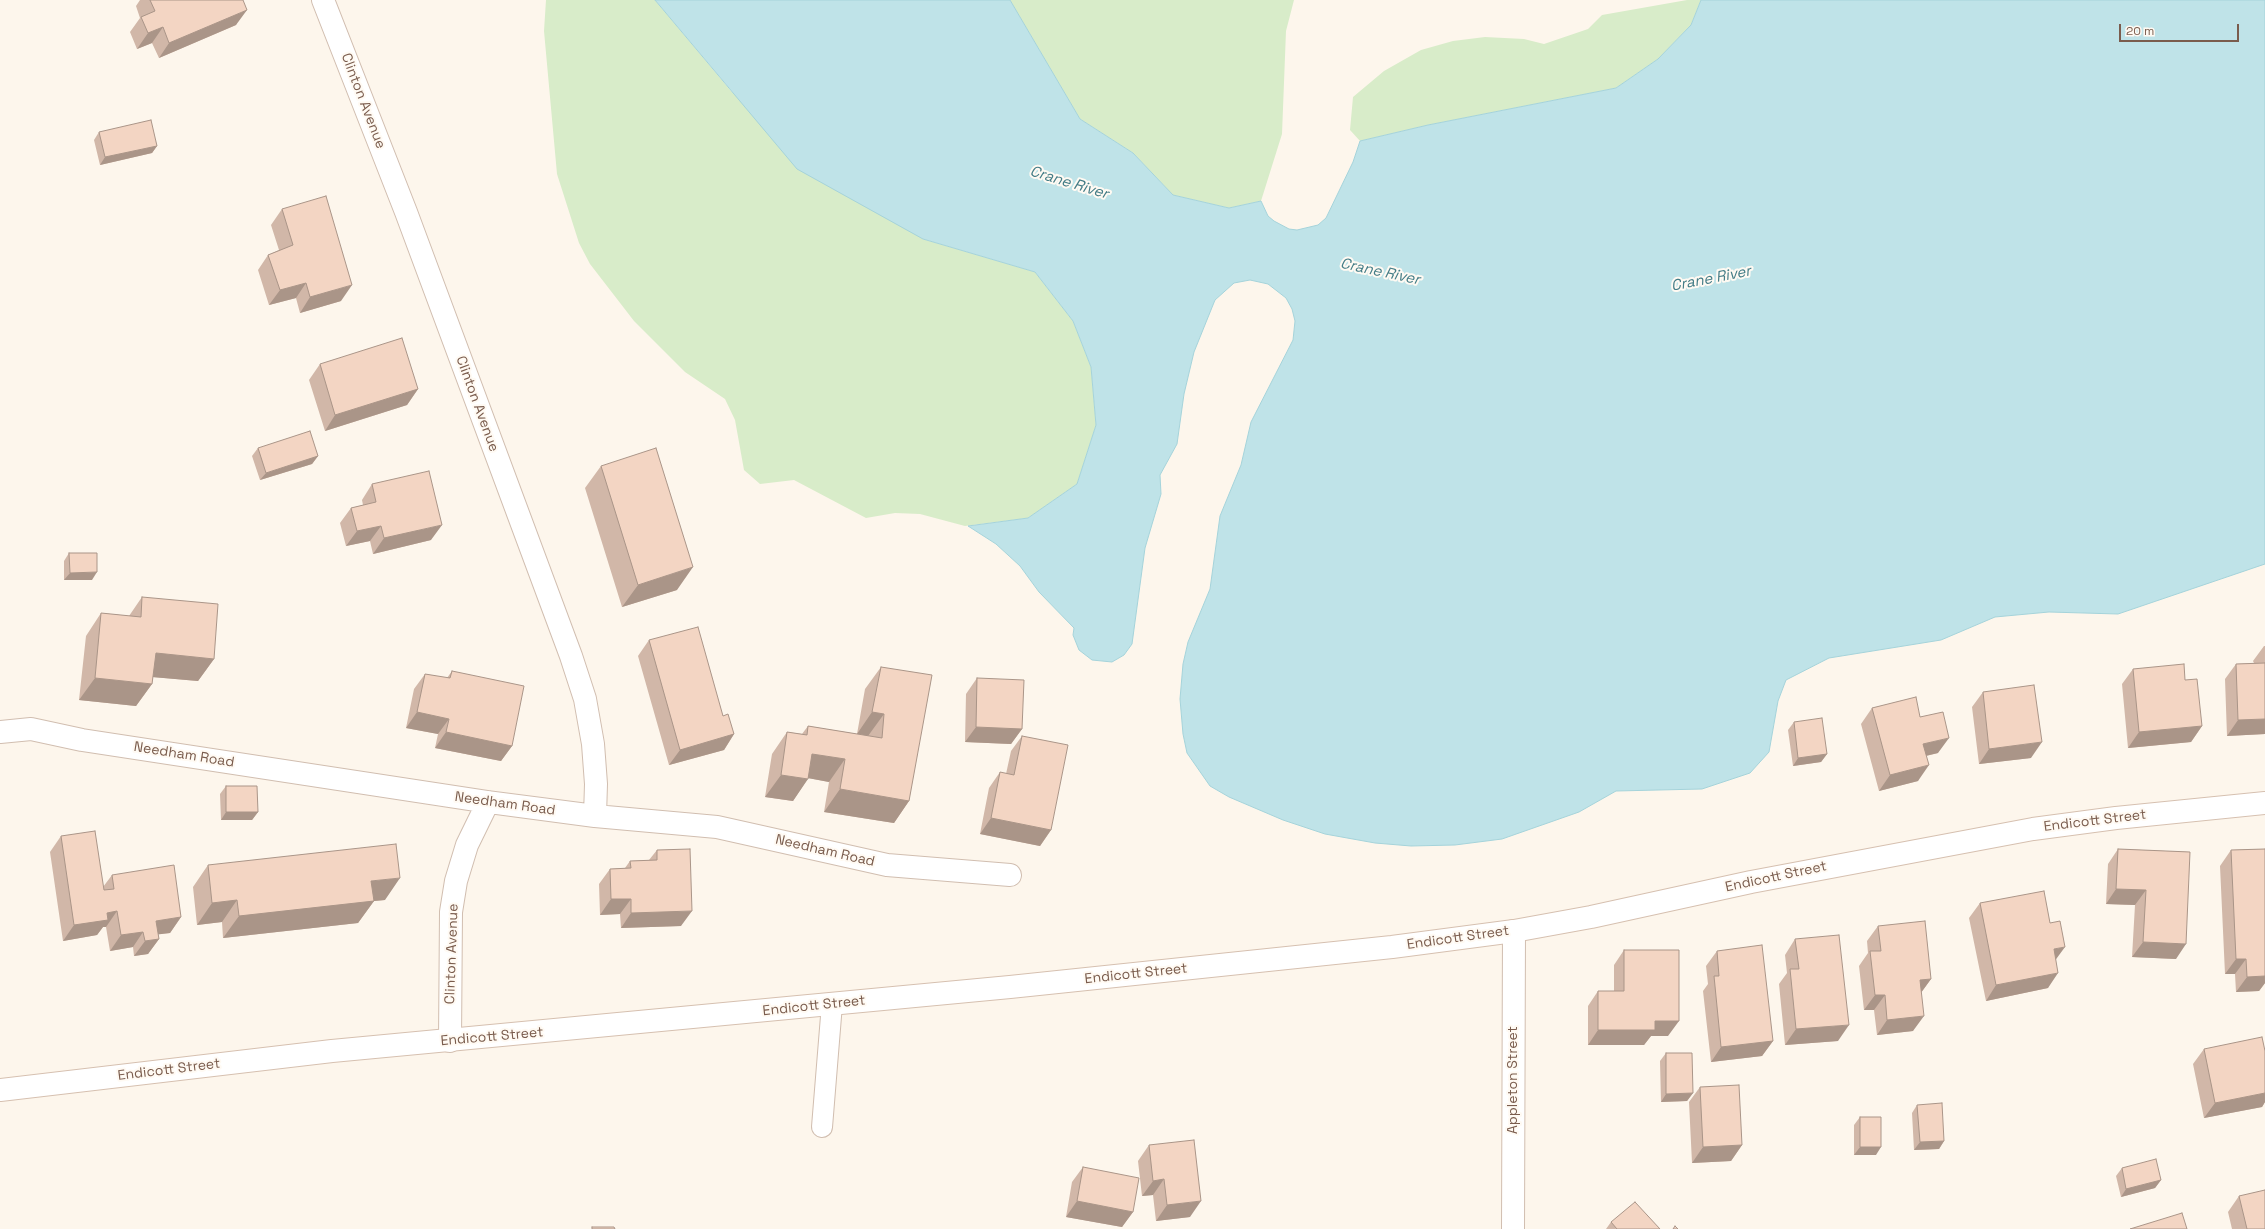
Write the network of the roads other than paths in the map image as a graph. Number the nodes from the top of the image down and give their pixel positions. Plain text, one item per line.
1 (323, 0) edge
2 (0, 732) edge
3 (488, 802) junction
4 (2265, 803) edge
5 (595, 816) junction
6 (1010, 875) dead end
7 (1514, 931) junction
8 (832, 1004) junction
9 (450, 1041) junction
10 (0, 1090) edge
11 (822, 1127) dead end
12 (1513, 1229) edge

1 - 5 street, Clinton Avenue
2 - 3 street, Needham Road
3 - 5 street, Needham Road
3 - 9 street, Clinton Avenue
4 - 7 street, Endicott Street
5 - 6 street, Needham Road
7 - 8 street, Endicott Street
7 - 12 street, Appleton Street
8 - 9 street, Endicott Street
8 - 11 lane
9 - 10 street, Endicott Street

